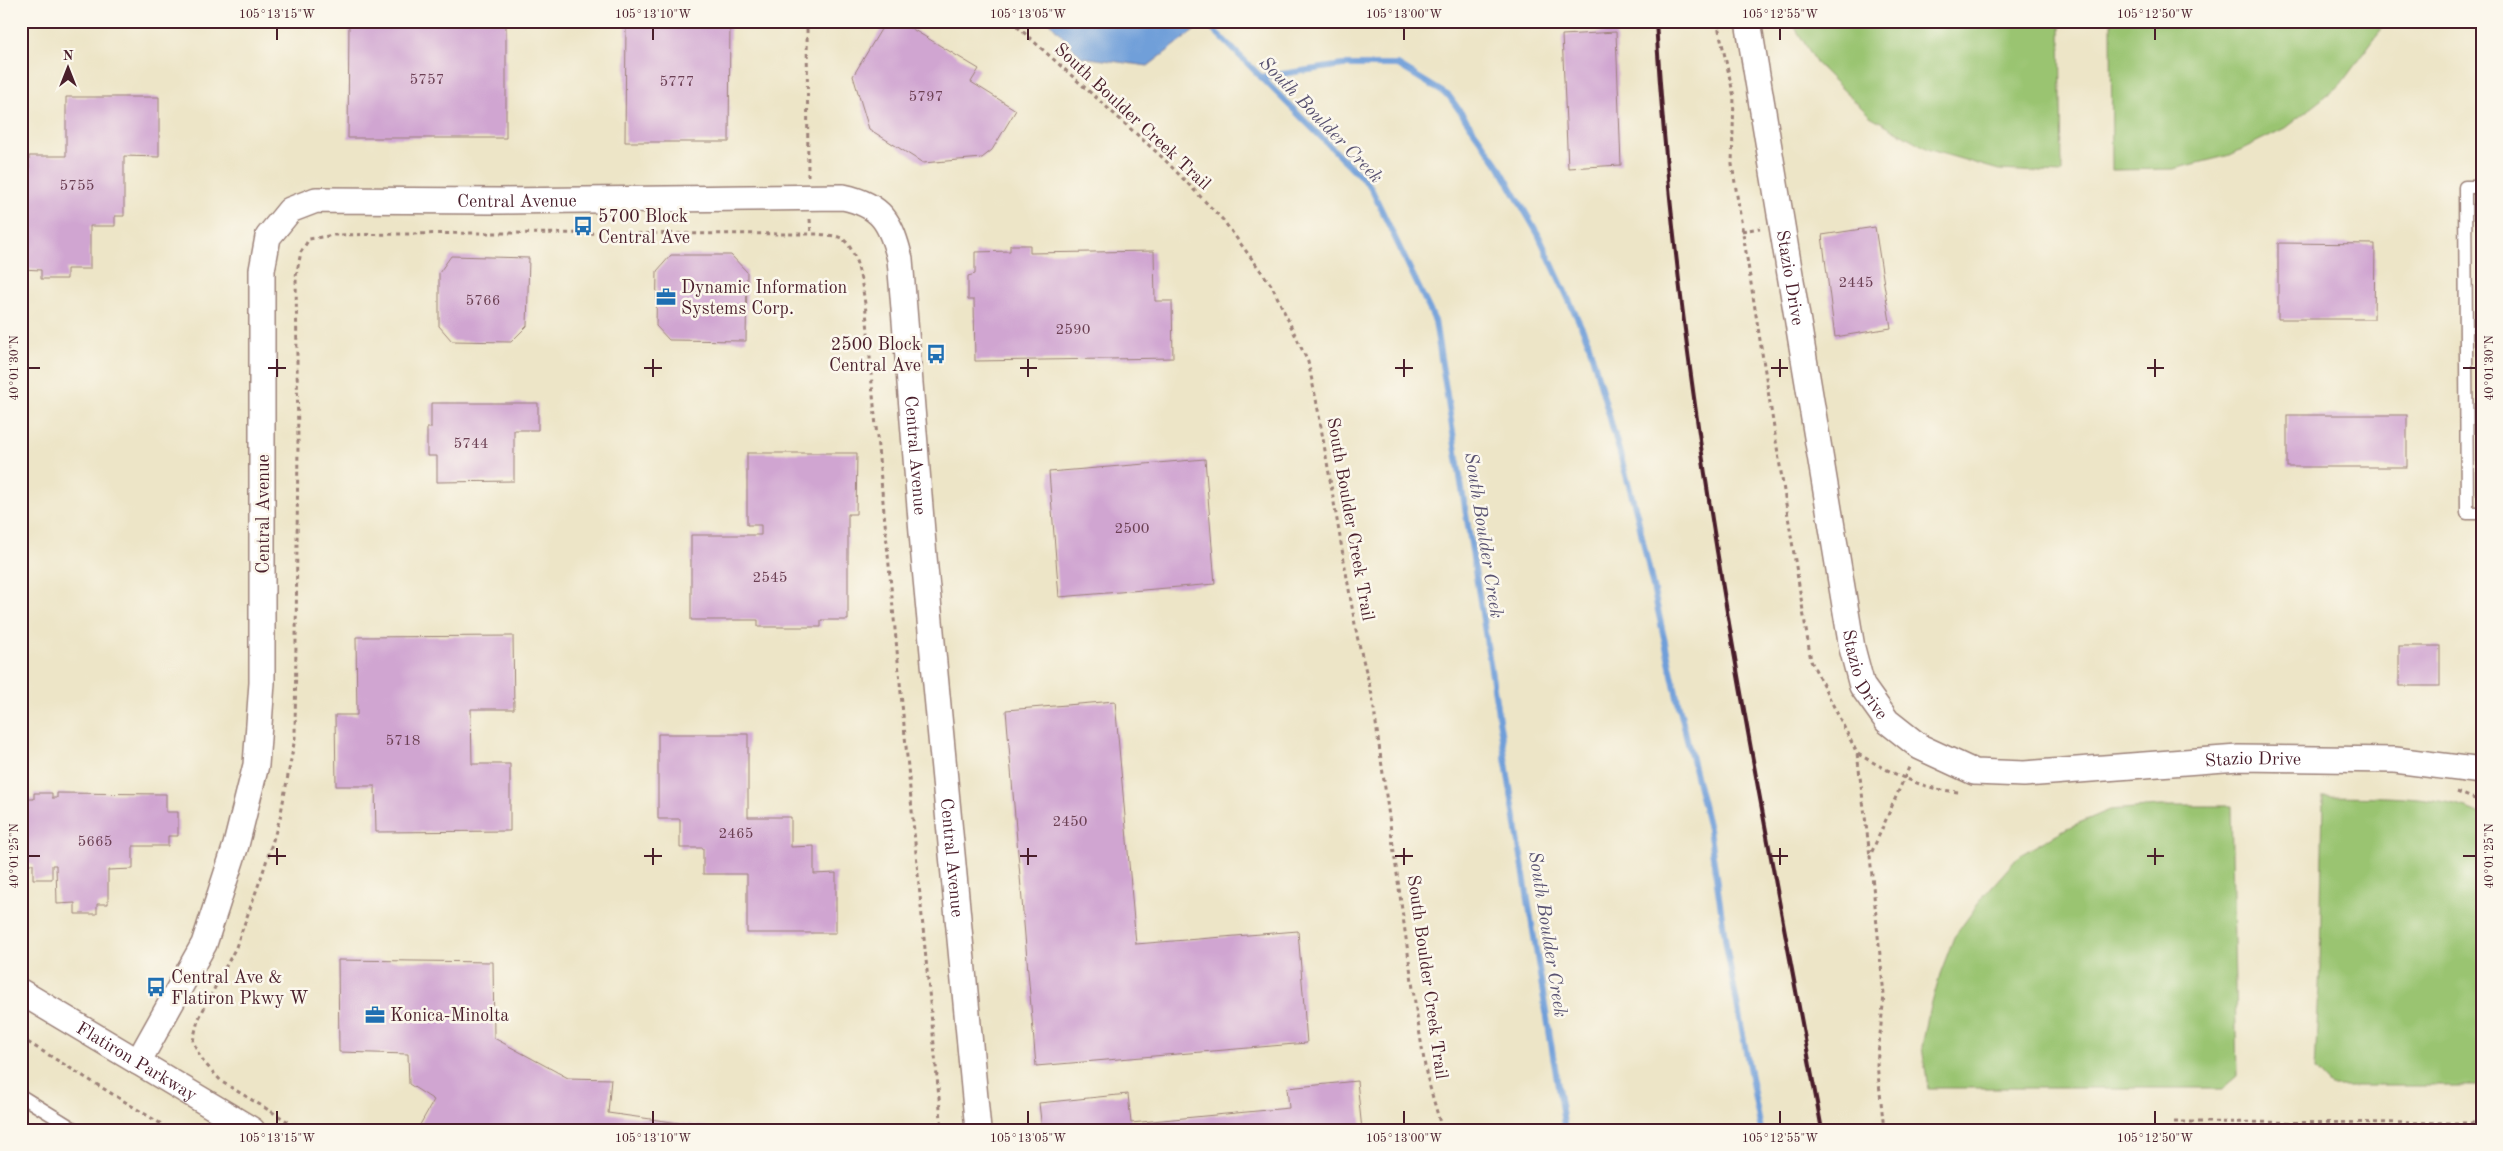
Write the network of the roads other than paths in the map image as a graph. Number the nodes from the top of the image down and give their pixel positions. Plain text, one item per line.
1 (1748, 21) edge
2 (2482, 187) edge
3 (2482, 513) edge
4 (2482, 771) edge
5 (21, 992) edge
6 (138, 1062) junction
7 (21, 1096) edge
8 (76, 1130) edge
9 (252, 1130) edge
10 (978, 1130) edge

1 - 4 street, Stazio Drive
2 - 3 lane
5 - 6 street, Flatiron Parkway
6 - 9 street, Flatiron Parkway
6 - 10 street, Central Avenue
7 - 8 lane

